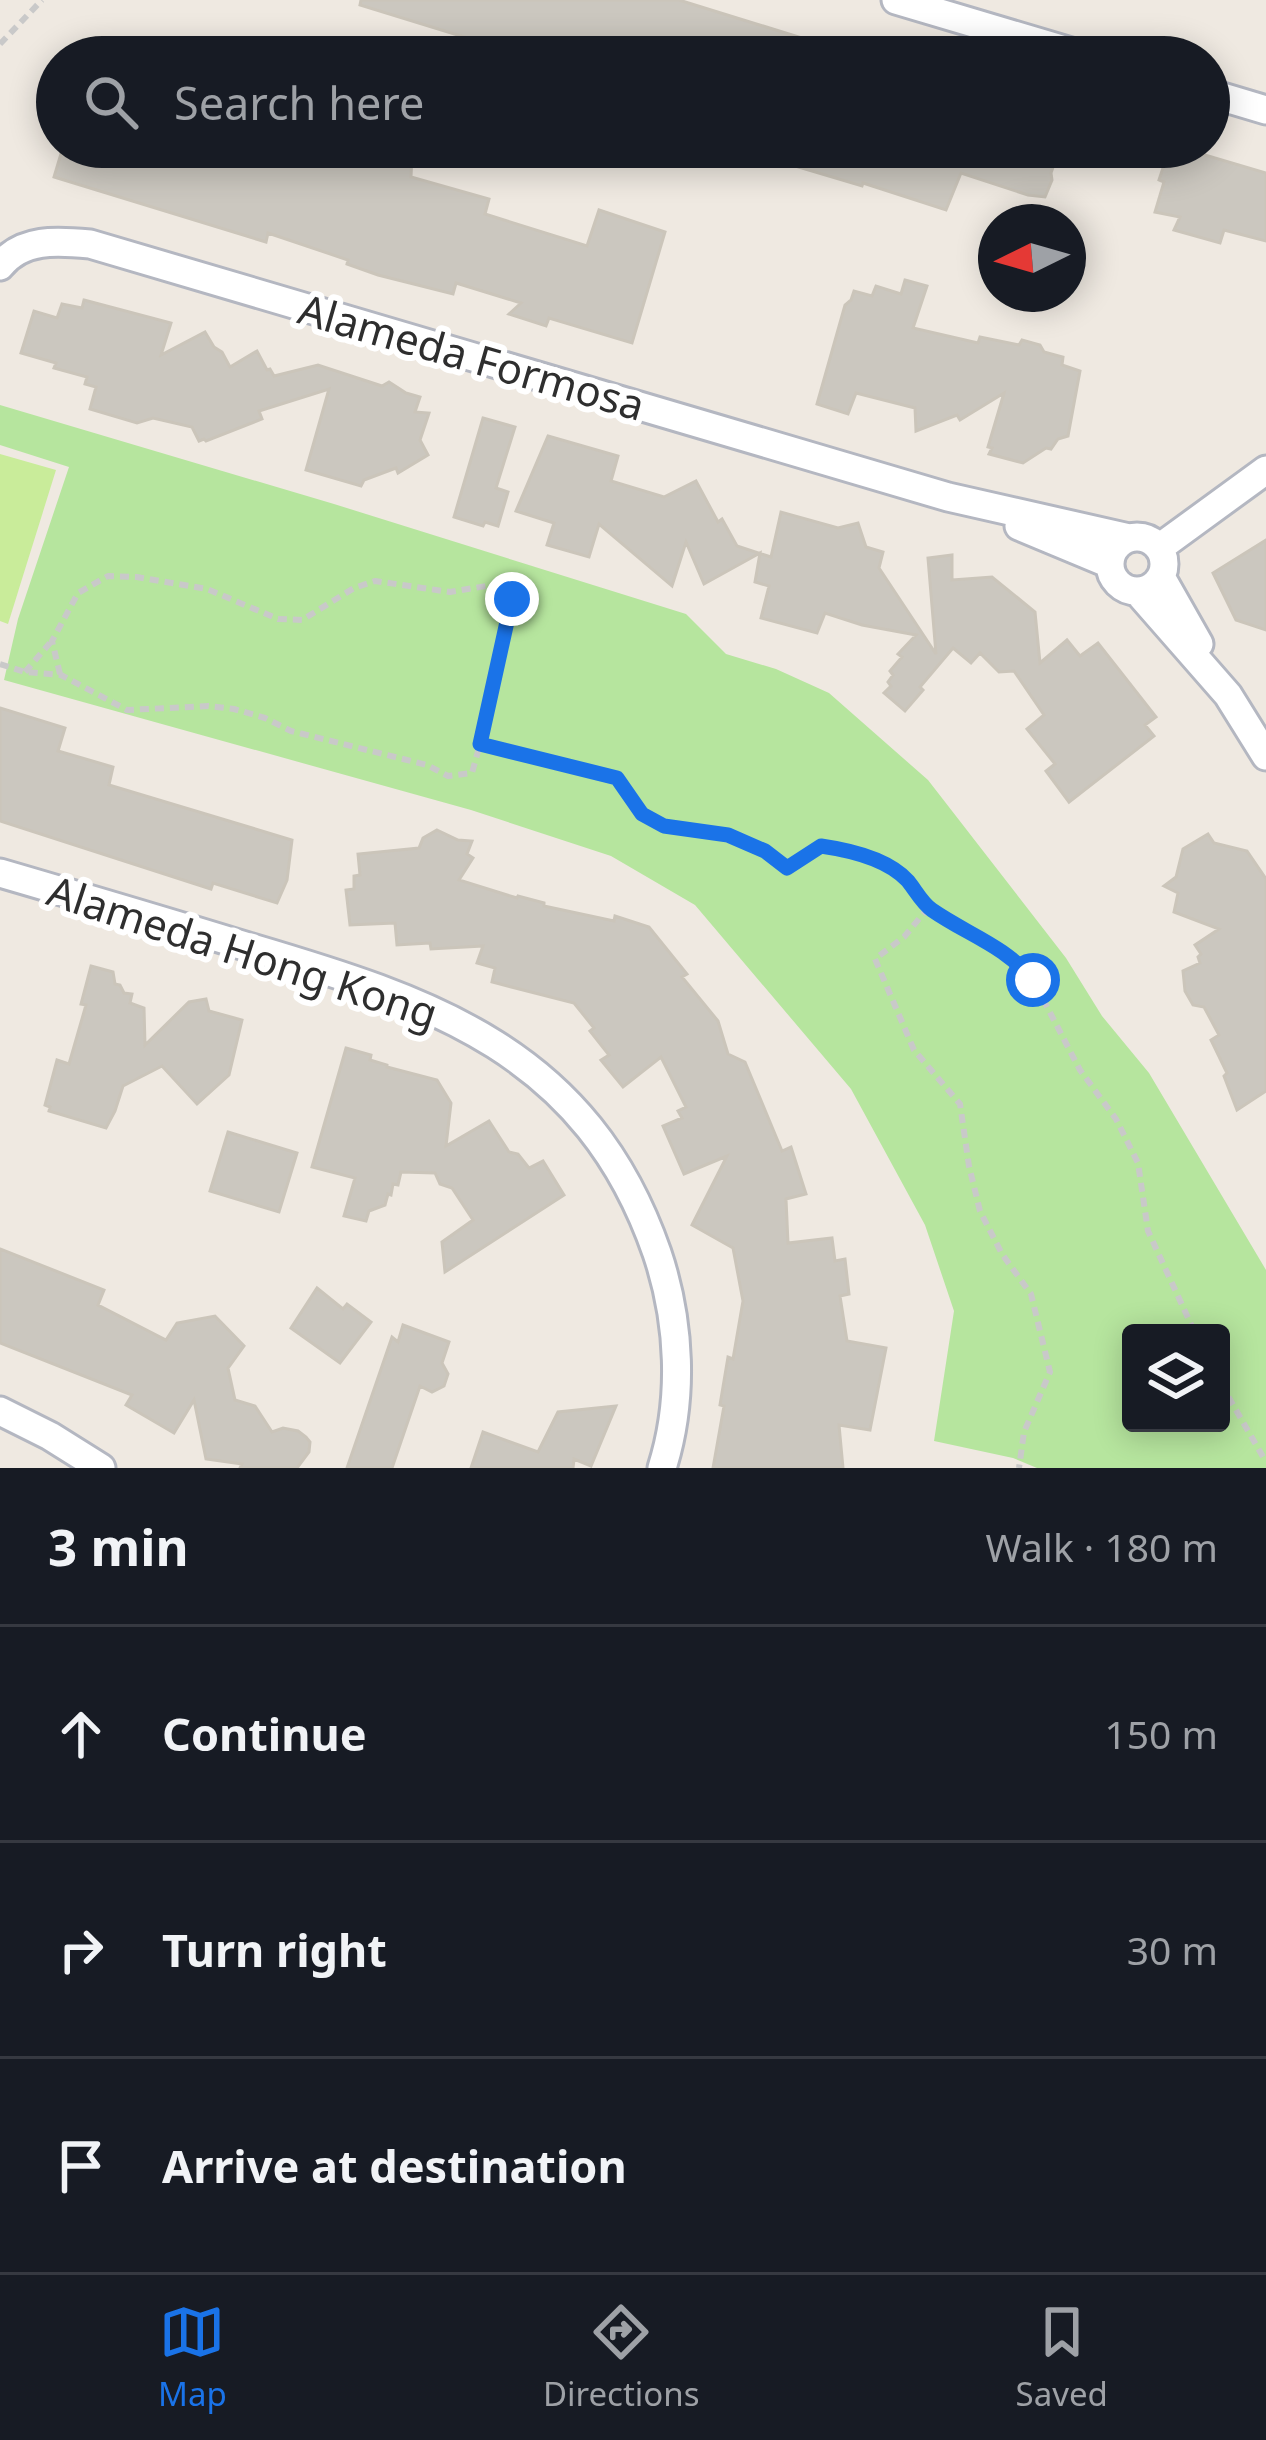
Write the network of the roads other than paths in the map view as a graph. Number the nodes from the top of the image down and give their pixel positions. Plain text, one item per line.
1 (896, 0) edge
2 (1017, 36) edge
3 (1230, 99) edge
4 (1266, 110) edge
5 (0, 266) edge
6 (1266, 470) edge
7 (948, 497) junction
8 (1129, 538) junction
9 (1110, 564) junction
10 (1152, 572) junction
11 (1266, 755) edge
12 (0, 873) edge
13 (0, 1411) edge
14 (100, 1468) edge
15 (662, 1468) edge

1 - 2 street
3 - 4 street
5 - 7 street, Alameda Formosa
6 - 10 street
7 - 8 street, Alameda Formosa
7 - 9 street, Alameda Formosa
8 - 9 street
8 - 10 street, Alameda Formosa
9 - 10 street, Alameda Formosa
10 - 11 street
12 - 15 street, Alameda Hong Kong
13 - 14 street

